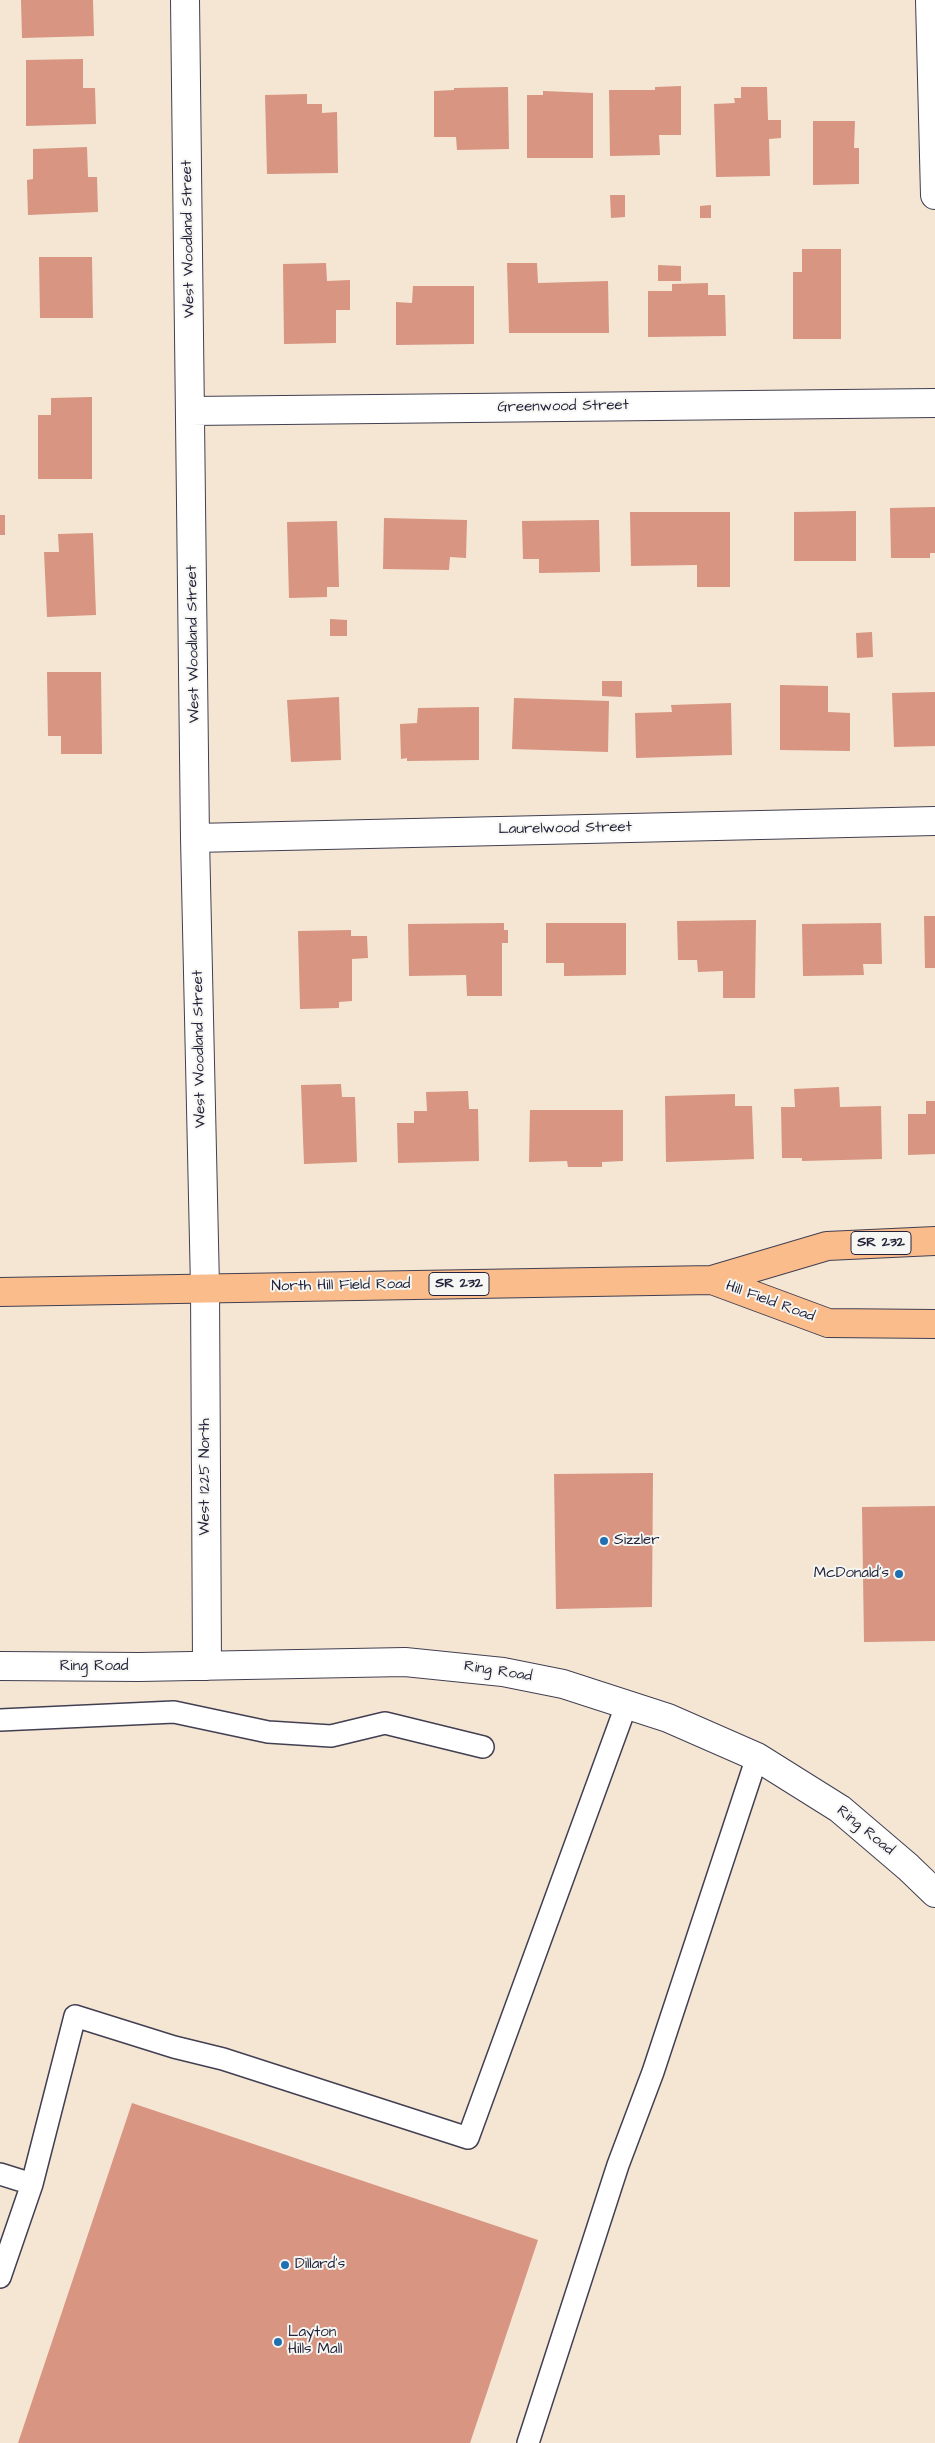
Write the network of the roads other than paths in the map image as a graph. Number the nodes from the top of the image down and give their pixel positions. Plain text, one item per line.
1 (185, 0) edge
2 (930, 0) edge
3 (935, 195) edge
4 (935, 403) edge
5 (191, 411) junction
6 (935, 821) edge
7 (195, 838) junction
8 (935, 1240) edge
9 (712, 1280) junction
10 (205, 1287) junction
11 (0, 1292) edge
12 (935, 1324) edge
13 (0, 1666) edge
14 (207, 1666) junction
15 (627, 1703) junction
16 (0, 1720) edge
17 (483, 1747) dead end
18 (758, 1757) junction
19 (935, 1893) edge
20 (0, 2174) edge
21 (32, 2184) junction
22 (0, 2277) edge
23 (528, 2443) edge

1 - 5 street, West Woodland Street
2 - 3 street
4 - 5 street, Greenwood Street
5 - 7 street, West Woodland Street
6 - 7 street, Laurelwood Street
7 - 10 street, West Woodland Street
8 - 9 main road, Hill Field Road / SR 232
9 - 10 main road, North Hill Field Road / SR 232
9 - 12 main road, Hill Field Road / SR 232
10 - 11 main road, North Hill Field Road / SR 232
10 - 14 street, West 1225 North
13 - 14 street, Ring Road
14 - 15 street, Ring Road
15 - 18 street, Ring Road
15 - 21 lane
16 - 17 lane
18 - 19 street, Ring Road
18 - 23 lane
20 - 21 lane
21 - 22 lane

